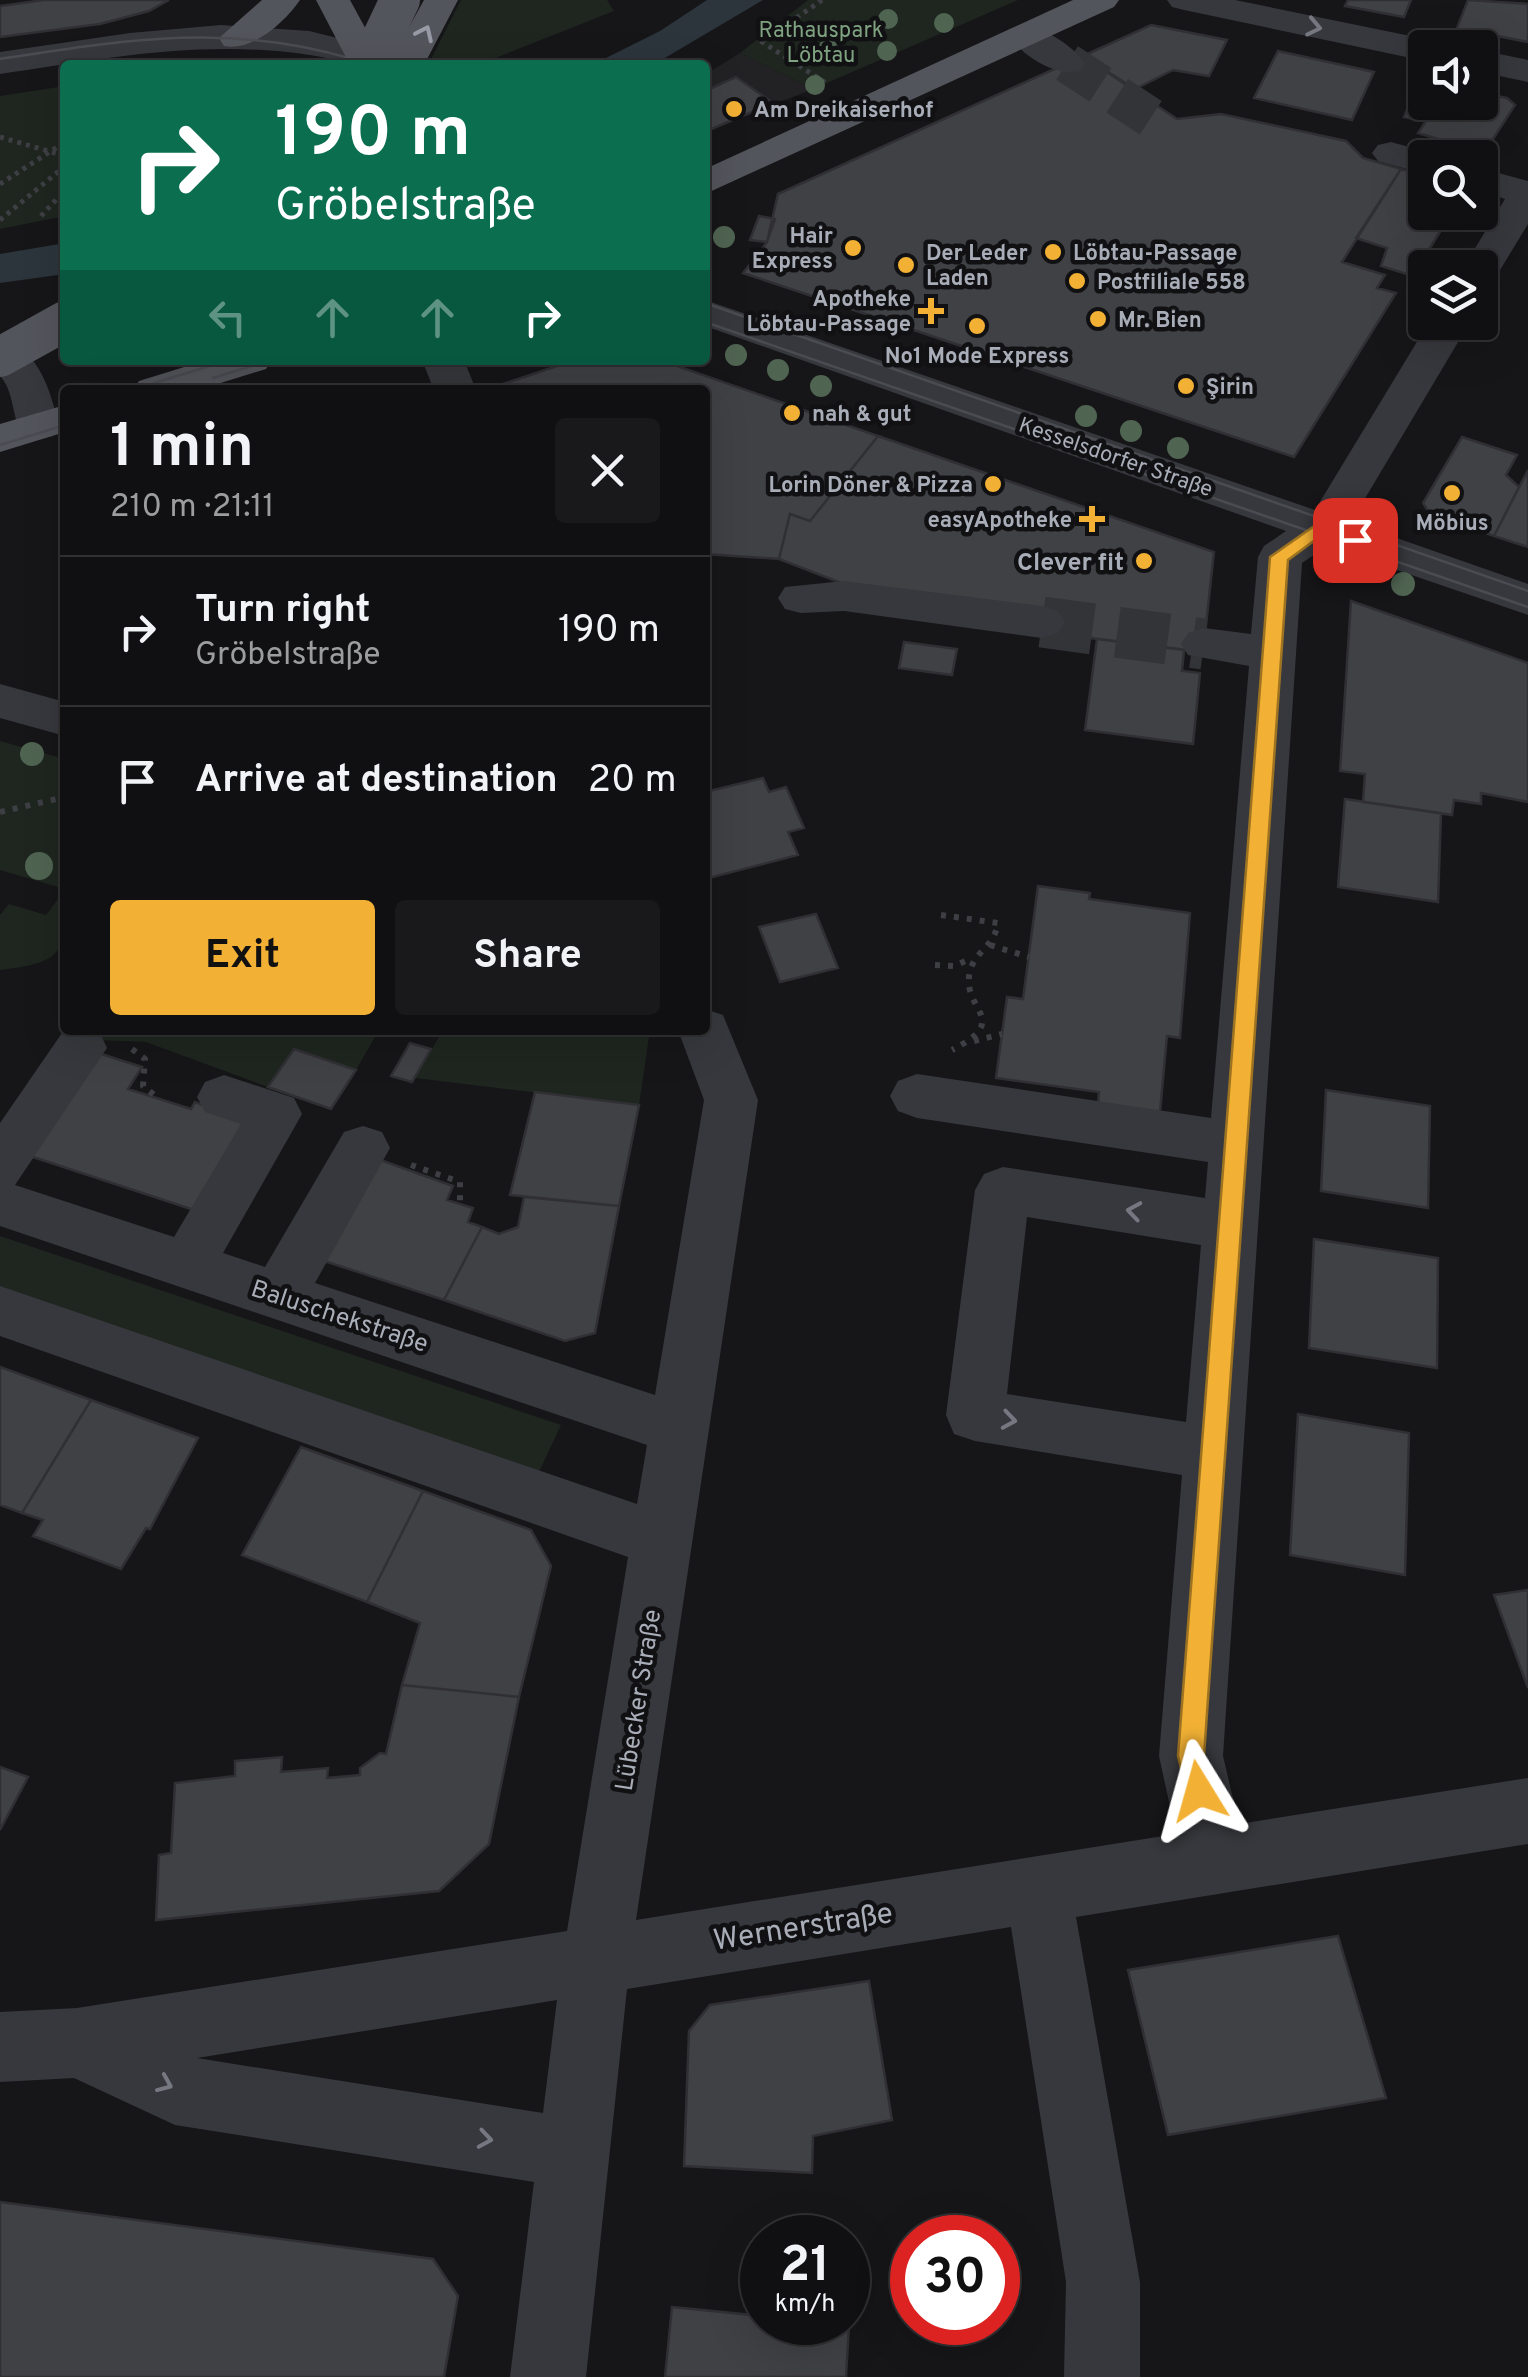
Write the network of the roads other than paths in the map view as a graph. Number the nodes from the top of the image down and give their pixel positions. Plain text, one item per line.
1 (243, 0) edge
2 (283, 0) edge
3 (332, 0) edge
4 (400, 0) edge
5 (441, 0) edge
6 (1102, 0) edge
7 (1184, 0) edge
8 (1027, 36) junction
9 (1408, 46) edge
10 (245, 52) edge
11 (358, 58) edge
12 (409, 60) edge
13 (0, 63) edge
14 (1067, 63) tunnel mouth
15 (1498, 65) edge
16 (1528, 71) edge
17 (710, 181) edge
18 (1498, 184) edge
19 (1528, 192) edge
20 (1493, 250) edge
21 (710, 314) edge
22 (60, 324) edge
23 (1439, 340) edge
24 (0, 354) edge
25 (60, 360) edge
26 (235, 365) edge
27 (170, 385) edge
28 (0, 392) edge
29 (23, 433) edge
30 (1320, 528) junction
31 (801, 598) dead end
32 (1528, 600) edge
33 (1042, 622) tunnel mouth
34 (1204, 644) tunnel mouth
35 (1272, 653) junction
36 (0, 701) edge
37 (60, 718) edge
38 (706, 1035) edge
39 (81, 1048) dead end
40 (917, 1096) dead end
41 (224, 1097) dead end
42 (1236, 1144) junction
43 (363, 1148) road end
44 (0, 1167) edge
45 (0, 1202) edge
46 (1230, 1226) junction
47 (187, 1264) junction
48 (279, 1295) junction
49 (0, 1311) edge
50 (679, 1429) junction
51 (1214, 1453) junction
52 (662, 1542) junction
53 (1528, 1811) edge
54 (1215, 1862) junction
55 (1038, 1890) junction
56 (596, 1958) junction
57 (78, 2042) junction
58 (0, 2047) edge
59 (574, 2153) junction
60 (548, 2377) edge
61 (1102, 2377) edge

1 - 10 main road
2 - 10 main road
3 - 11 main road
4 - 11 main road, bridge
12 -> 5 main road
6 - 8 main road
7 -> 9 street
8 - 14 street
8 - 17 main road
10 - 11 street
10 - 13 street
15 - 16 street
18 - 19 street
19 - 20 street
21 - 30 street, Kesselsdorfer Straße
22 - 24 main road, bridge
23 - 30 street
24 - 29 street
25 - 28 main road
26 - 27 main road
30 - 32 street, Kesselsdorfer Straße
30 - 35 street
31 - 33 street
34 - 35 street
35 - 42 street
36 - 37 street
38 - 50 street, Lübecker Straße
39 - 44 street
40 - 42 street
41 - 47 street
42 - 46 street
43 - 48 street
45 - 47 street, Baluschekstraße
46 - 51 street
46 -> 51 street
47 - 48 street, Baluschekstraße
48 - 50 street, Baluschekstraße
49 - 52 street
50 - 52 street, Lübecker Straße
51 - 54 street
52 - 56 street, Lübecker Straße
53 - 54 street, Wernerstraße
54 - 55 street, Wernerstraße
55 - 56 street, Wernerstraße
55 - 61 street
56 - 57 street, Wernerstraße
56 - 59 street, Lübecker Straße
57 - 58 street, Wernerstraße
57 -> 59 street, Wernerstraße
59 - 60 street, Lübecker Straße

